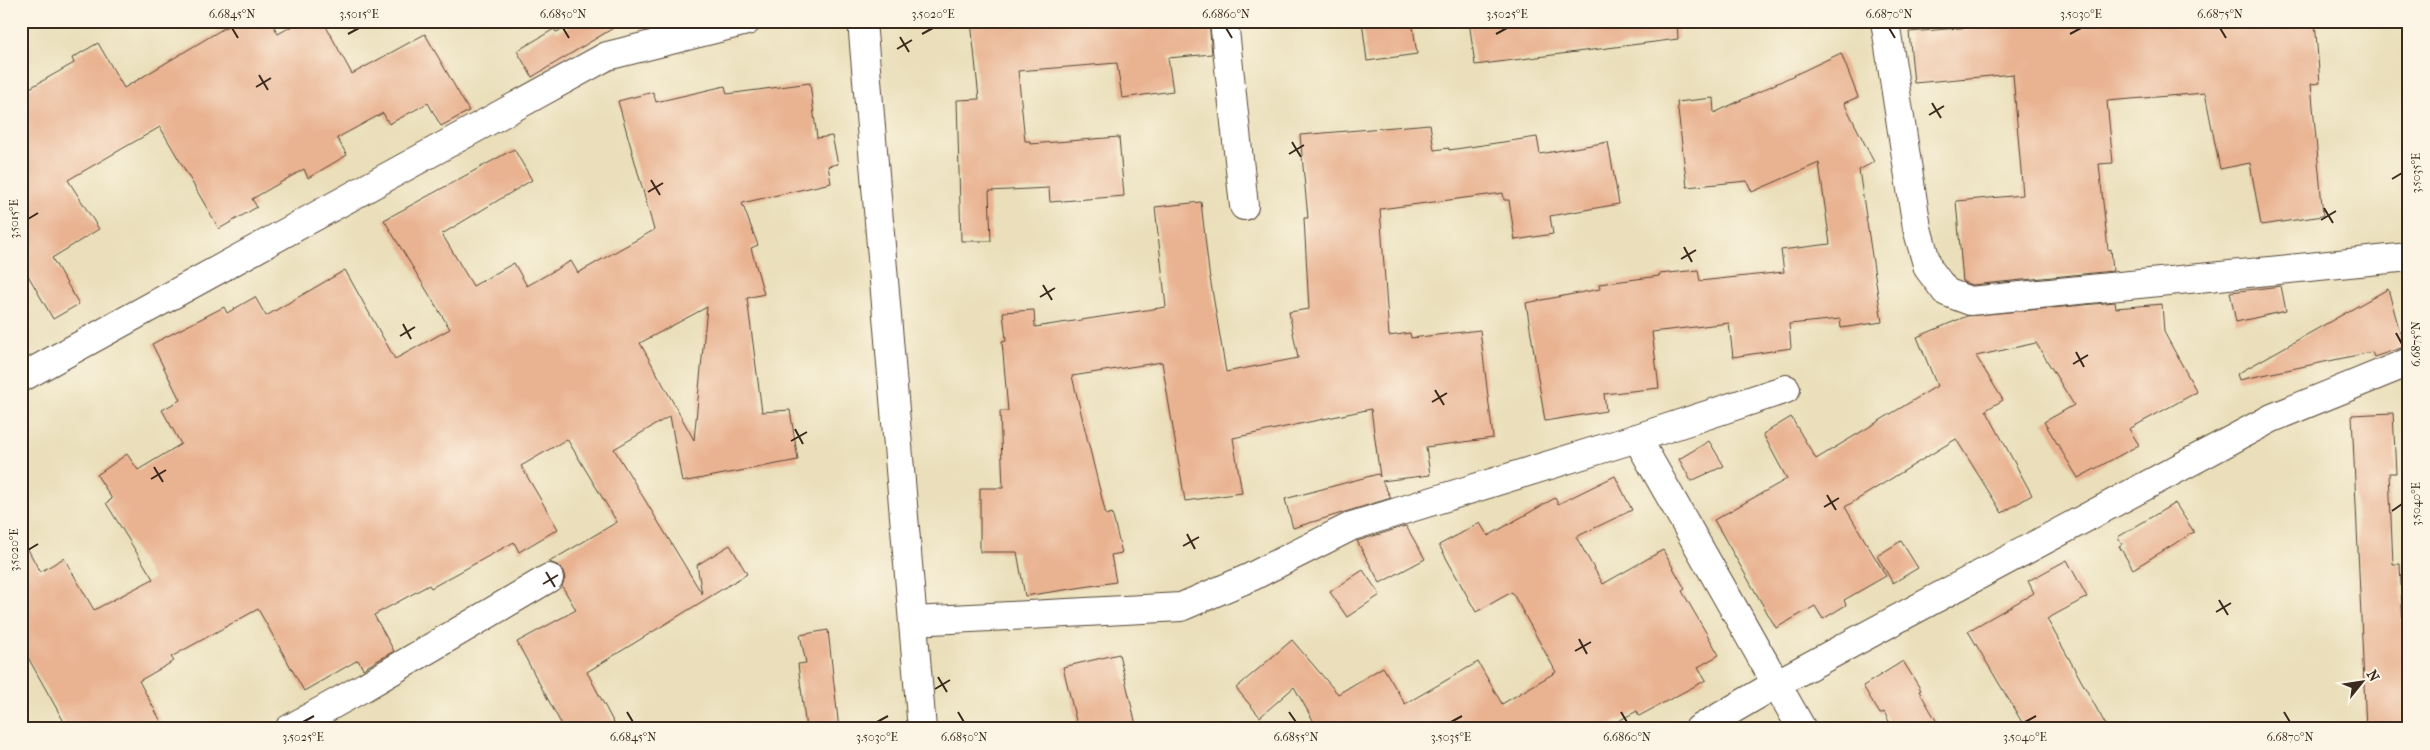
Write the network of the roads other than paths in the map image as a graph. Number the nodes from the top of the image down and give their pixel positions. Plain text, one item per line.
1 (748, 21) edge
2 (862, 21) edge
3 (1224, 21) edge
4 (1885, 21) edge
5 (1244, 206) dead end
6 (2409, 258) edge
7 (2409, 362) edge
8 (21, 378) edge
9 (1786, 389) dead end
10 (1637, 438) junction
11 (549, 578) dead end
12 (913, 621) junction
13 (1776, 684) junction
14 (289, 729) edge
15 (922, 729) edge
16 (1699, 729) edge
17 (1802, 729) edge

1 - 8 street
2 - 12 street
3 - 5 street
4 - 6 street
7 - 13 street
9 - 10 street
10 - 12 street
10 - 13 street
11 - 14 street
12 - 15 street
13 - 16 street
13 - 17 street

